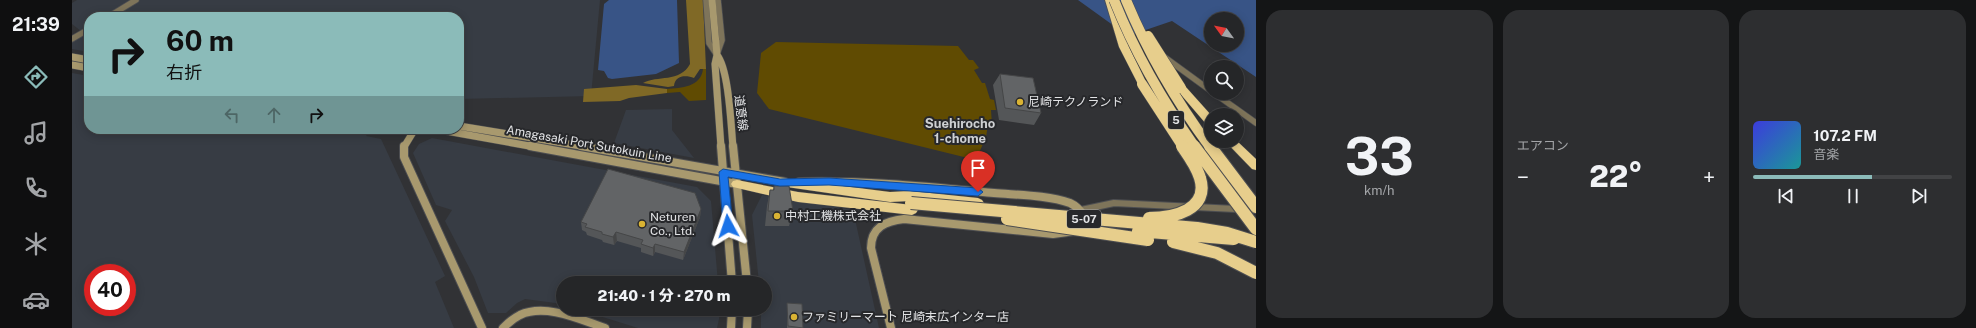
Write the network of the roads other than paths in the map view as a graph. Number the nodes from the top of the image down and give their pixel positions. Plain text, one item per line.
1 (136, 0) edge
2 (706, 0) edge
3 (712, 0) edge
4 (718, 0) edge
5 (1109, 0) edge
6 (1114, 0) edge
7 (1126, 0) edge
8 (1130, 0) edge
9 (116, 12) edge
10 (84, 32) edge
11 (72, 39) edge
12 (1139, 39) dead end
13 (717, 55) junction
14 (72, 57) edge
15 (84, 59) edge
16 (72, 65) edge
17 (84, 67) edge
18 (1204, 86) edge
19 (1224, 100) edge
20 (1204, 114) edge
21 (1256, 123) edge
22 (464, 127) edge
23 (411, 134) edge
24 (462, 134) edge
25 (1237, 148) edge
26 (1256, 166) edge
27 (723, 172) junction
28 (737, 179) junction
29 (724, 182) junction
30 (780, 182) junction
31 (911, 203) junction
32 (1256, 207) edge
33 (1081, 210) junction
34 (1256, 210) edge
35 (1005, 218) junction
36 (1256, 229) edge
37 (1256, 235) edge
38 (1256, 242) edge
39 (1256, 273) edge
40 (731, 276) edge
41 (746, 276) edge
42 (732, 316) edge
43 (748, 316) edge
44 (482, 328) edge
45 (503, 328) edge
46 (605, 328) edge
47 (731, 328) edge
48 (747, 328) edge
49 (892, 328) edge

1 - 9 street
2 - 13 street
3 - 13 street, 道意線
4 - 13 street
5 - 31 highway, 5-07, bridge
6 - 36 highway, 5, bridge
7 - 32 highway, 5, bridge
8 - 20 highway, bridge
10 - 11 street
12 - 18 street
13 - 27 street, 道意線
13 - 28 street, 道意線
14 - 15 street
16 - 17 street
19 - 21 street
22 - 27 street, Amagasaki Port Sutokuin Line
23 - 44 street
24 - 29 street, Amagasaki Port Sutokuin Line
25 - 26 highway
27 - 28 street, Amagasaki Port Sutokuin Line
27 - 29 street, 道意線
28 - 29 street, Amagasaki Port Sutokuin Line
28 - 30 street
28 - 31 highway, 5-07
28 - 41 street, 道意線
29 - 40 street, 道意線
30 - 31 highway, 5-07
30 - 33 street
31 - 35 highway, 5-07
31 - 38 highway, 5-07, bridge
33 - 34 street
33 - 49 street
35 - 37 highway, 5-07, bridge
35 - 39 highway, 5-07, bridge
42 - 47 street
43 - 48 street
45 - 46 street

